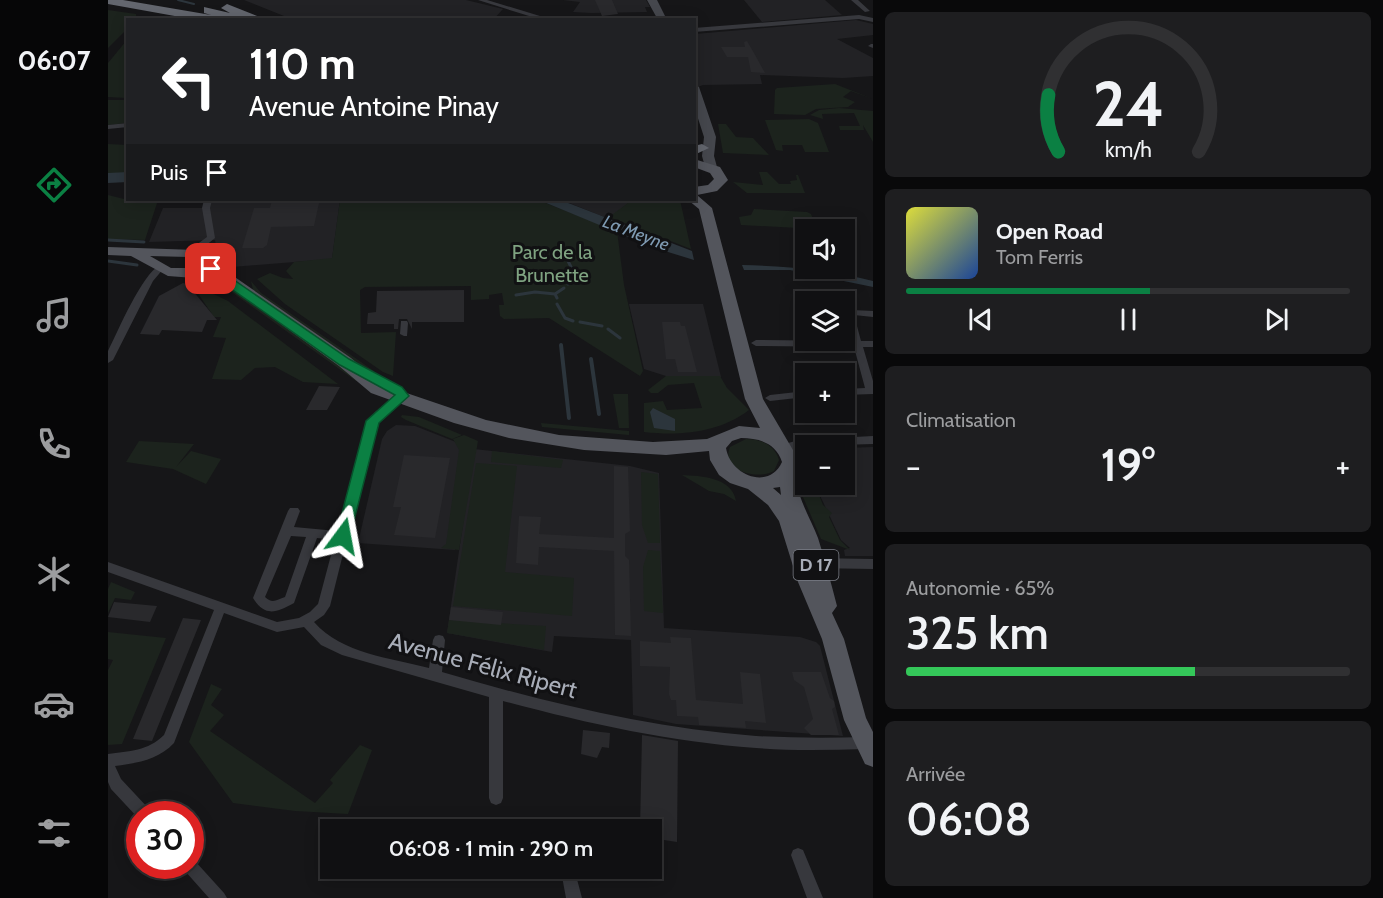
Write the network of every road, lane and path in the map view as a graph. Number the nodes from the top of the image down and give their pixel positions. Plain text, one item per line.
1 (160, 0) edge
2 (227, 0) edge
3 (481, 0) edge
4 (652, 0) edge
5 (108, 1) edge
6 (202, 1) edge
7 (860, 2) edge
8 (870, 11) edge
9 (859, 16) junction
10 (209, 18) edge
11 (232, 18) edge
12 (249, 18) edge
13 (255, 18) edge
14 (267, 18) edge
15 (543, 18) edge
16 (662, 18) edge
17 (873, 20) edge
18 (696, 30) edge
19 (696, 94) edge
20 (704, 120) junction
21 (126, 125) edge
22 (108, 127) edge
23 (697, 152) edge
24 (696, 163) edge
25 (711, 167) junction
26 (706, 193) edge
27 (208, 201) edge
28 (111, 251) edge
29 (171, 253) junction
30 (193, 255) junction
31 (169, 269) junction
32 (226, 279) junction
33 (147, 286) junction
34 (855, 313) edge
35 (873, 314) edge
36 (404, 322) dead end
37 (404, 334) dead end
38 (855, 340) edge
39 (756, 343) dead end
40 (856, 344) junction
41 (873, 344) edge
42 (108, 360) edge
43 (872, 391) edge
44 (855, 392) edge
45 (795, 395) edge
46 (402, 396) junction
47 (762, 399) junction
48 (740, 432) junction
49 (873, 440) edge
50 (721, 442) junction
51 (780, 443) junction
52 (668, 450) junction
53 (723, 469) junction
54 (787, 474) junction
55 (753, 483) junction
56 (294, 511) dead end
57 (790, 524) junction
58 (287, 531) junction
59 (312, 534) junction
60 (343, 536) junction
61 (816, 564) junction
62 (873, 564) edge
63 (108, 567) edge
64 (220, 609) junction
65 (306, 621) junction
66 (832, 639) junction
67 (439, 640) dead end
68 (435, 676) junction
69 (496, 695) junction
70 (869, 750) edge
71 (108, 759) edge
72 (108, 766) edge
73 (496, 798) dead end
74 (132, 801) edge
75 (798, 855) dead end
76 (202, 879) edge
77 (570, 879) edge
78 (219, 898) edge
79 (574, 898) edge
80 (815, 898) edge

1 - 11 highway
2 - 14 highway
3 - 15 street
4 - 16 main road
5 - 10 highway
6 - 12 highway
6 - 13 highway
7 - 8 street
8 - 9 street
9 - 17 street
9 - 18 street
19 - 20 main road, D 17
20 - 23 main road, D 17
20 - 25 main road, D 17
21 - 22 street
24 - 25 main road
25 - 26 main road, D 17
26 - 47 main road, D 17
27 - 30 street
28 - 29 main road
28 - 31 main road
29 - 30 main road
29 - 31 main road
30 - 31 main road
30 - 32 main road
31 - 32 main road
31 - 33 street
31 - 33 street
32 - 46 main road
33 - 42 street
34 - 35 street
36 - 37 street
38 - 40 street
39 - 40 street
40 - 41 street
40 - 43 street
43 - 44 street
45 - 47 street
46 - 52 main road
46 - 60 street
47 - 48 main road
47 - 51 main road, D 17
48 - 50 main road
48 - 51 main road
49 - 51 street
50 - 52 main road
50 - 53 main road
51 - 54 main road, D 17
52 - 53 main road
53 - 55 main road, D 17
54 - 55 main road
54 - 61 main road, D 17
55 - 57 main road, D 17
56 - 58 street
57 - 61 street
57 - 66 main road, D 17
58 - 59 street
58 - 59 street
59 - 60 street
60 - 65 street
61 - 62 street
61 - 66 main road, D 17
63 - 64 street
64 - 65 street
64 - 71 street
65 - 68 street, Avenue Félix Ripert
66 - 70 main road, D 17
67 - 68 street
68 - 69 street, Avenue Félix Ripert
69 - 70 street, Avenue Félix Ripert
69 - 73 street
72 - 74 street
75 - 80 street
76 - 78 street
77 - 79 street

